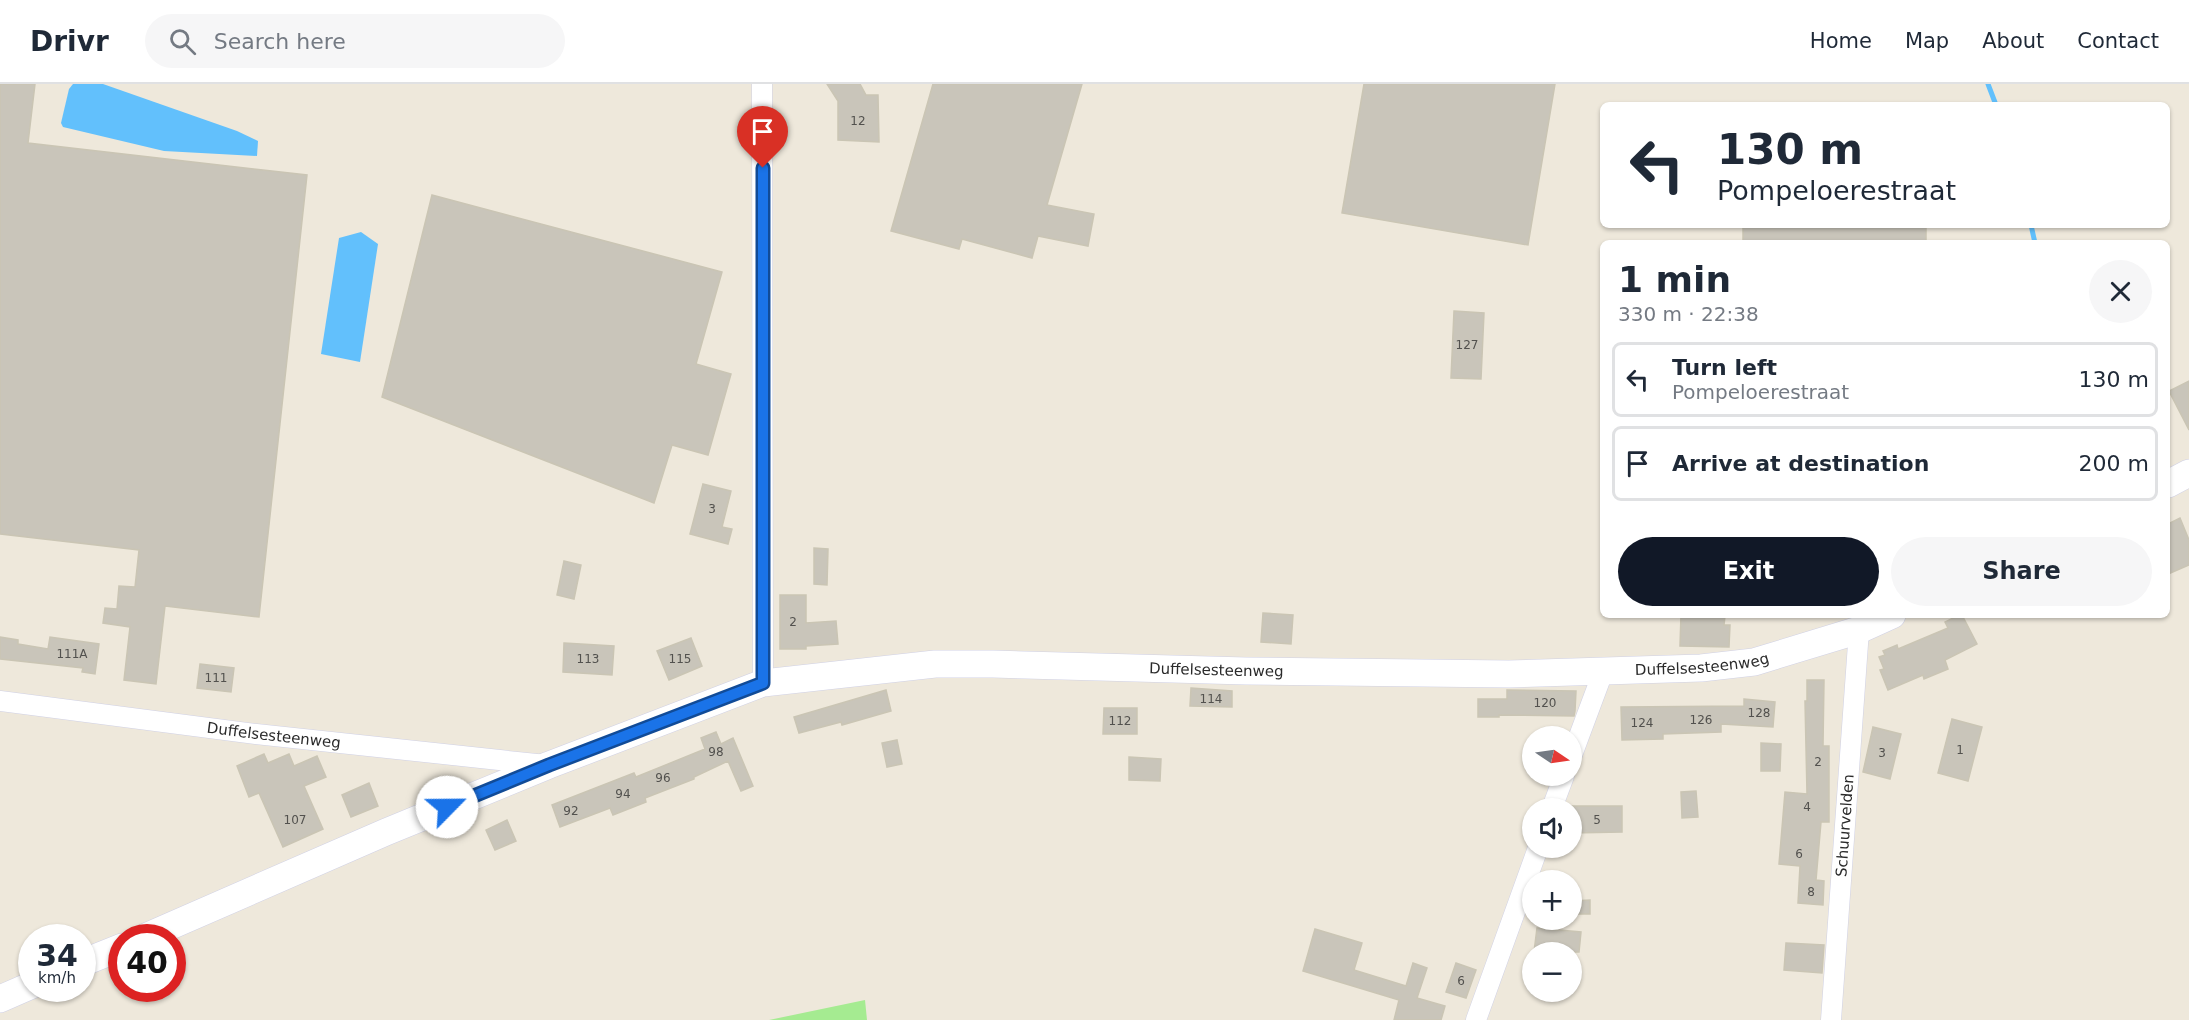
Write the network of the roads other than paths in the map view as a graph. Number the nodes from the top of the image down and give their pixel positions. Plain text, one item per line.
1 (762, 84) edge
2 (2189, 473) edge
3 (2170, 483) edge
4 (1885, 618) edge
5 (1859, 630) junction
6 (1603, 672) junction
7 (763, 683) junction
8 (0, 701) edge
9 (1582, 728) edge
10 (549, 765) junction
11 (1534, 858) edge
12 (174, 924) edge
13 (18, 991) edge
14 (0, 999) edge
15 (1476, 1020) edge
16 (1831, 1020) edge

1 - 7 street
2 - 3 street
4 - 5 street, Duffelsesteenweg
5 - 6 street, Duffelsesteenweg
5 - 16 street, Schuurvelden
6 - 7 street, Duffelsesteenweg
6 - 9 street
7 - 10 street, Duffelsesteenweg
8 - 10 street, Duffelsesteenweg
10 - 12 street, Duffelsesteenweg
11 - 15 street
13 - 14 street

